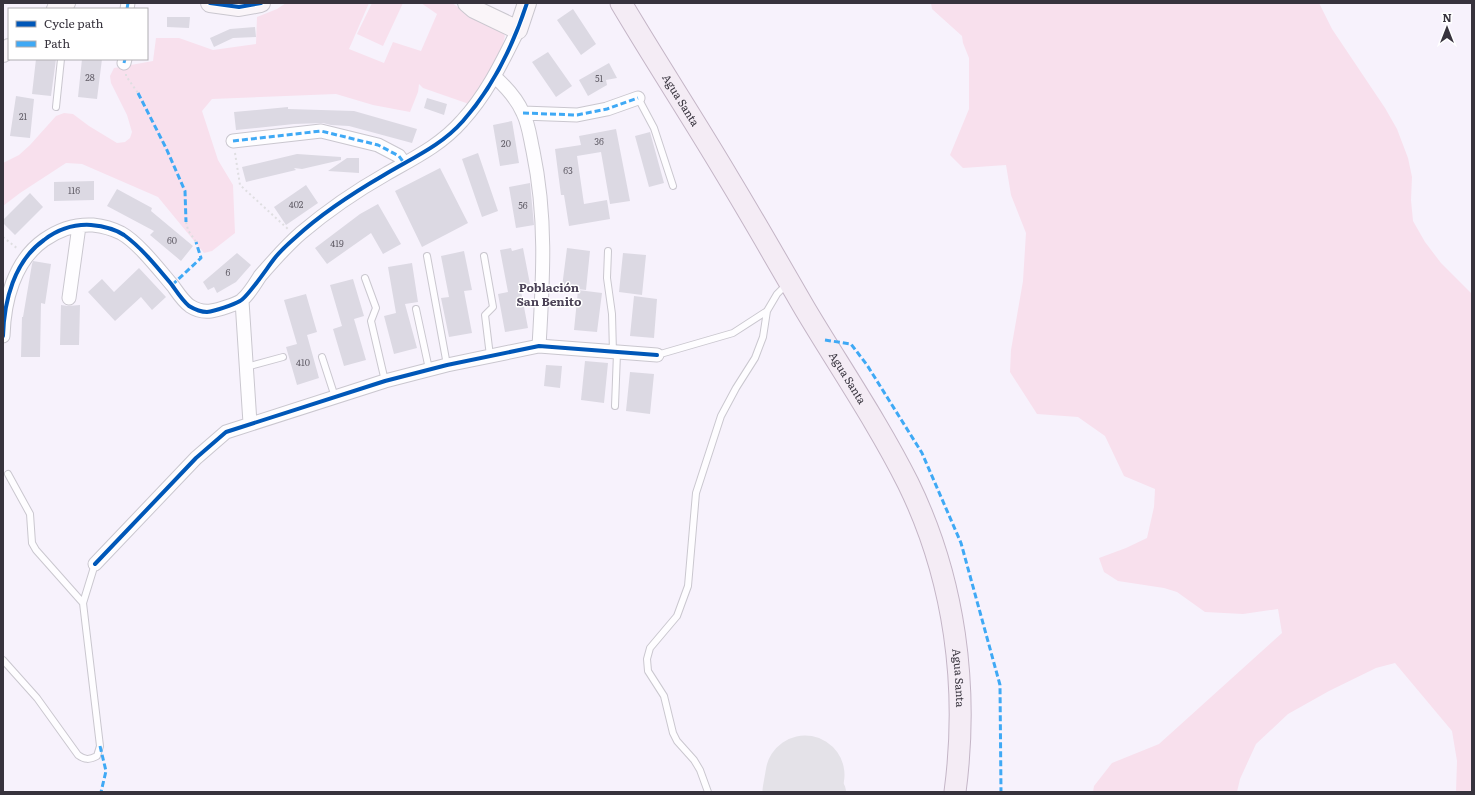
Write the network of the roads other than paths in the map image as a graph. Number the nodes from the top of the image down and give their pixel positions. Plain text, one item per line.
1 (215, 3) edge
2 (258, 3) edge
3 (467, 3) edge
4 (527, 3) edge
5 (621, 3) edge
6 (518, 30) junction
7 (61, 60) edge
8 (495, 77) junction
9 (638, 98) joint
10 (56, 107) dead end
11 (524, 113) junction
12 (233, 141) road end
13 (404, 163) junction
14 (673, 186) dead end
15 (79, 226) junction
16 (608, 251) dead end
17 (427, 256) dead end
18 (484, 256) dead end
19 (366, 278) dead end
20 (789, 282) junction
21 (69, 298) dead end
22 (242, 301) junction
23 (416, 309) dead end
24 (766, 311) junction
25 (3, 336) edge
26 (539, 346) junction
27 (615, 353) junction
28 (657, 355) joint
29 (490, 356) junction
30 (283, 357) dead end
31 (322, 357) dead end
32 (447, 365) junction
33 (246, 367) junction
34 (429, 369) junction
35 (385, 381) junction
36 (335, 396) junction
37 (615, 406) dead end
38 (250, 424) junction
39 (8, 474) dead end
40 (95, 564) joint
41 (83, 603) junction
42 (3, 660) edge
43 (708, 792) edge
44 (954, 792) edge

1 - 2 street
3 - 6 street
4 - 6 street
5 - 20 main road, Agua Santa
6 - 8 street
7 - 10 lane
8 - 11 street
8 - 13 street
9 - 11 street
9 - 14 lane
11 - 26 street
12 - 13 street
13 - 22 street
15 - 21 street
15 - 22 street
15 - 25 street
16 - 27 lane
17 - 32 lane
18 - 29 lane
19 - 35 lane
20 - 24 lane
20 - 44 main road, Agua Santa
22 - 33 street
23 - 34 lane
24 - 28 lane
24 - 43 lane
26 - 27 street
26 - 29 street
27 - 28 street
27 - 37 lane
29 - 32 street
30 - 33 lane
31 - 36 lane
32 - 34 street
33 - 38 street
34 - 35 street
35 - 36 street
36 - 38 street
38 - 40 street
39 - 41 lane
40 - 41 lane
41 - 42 lane

